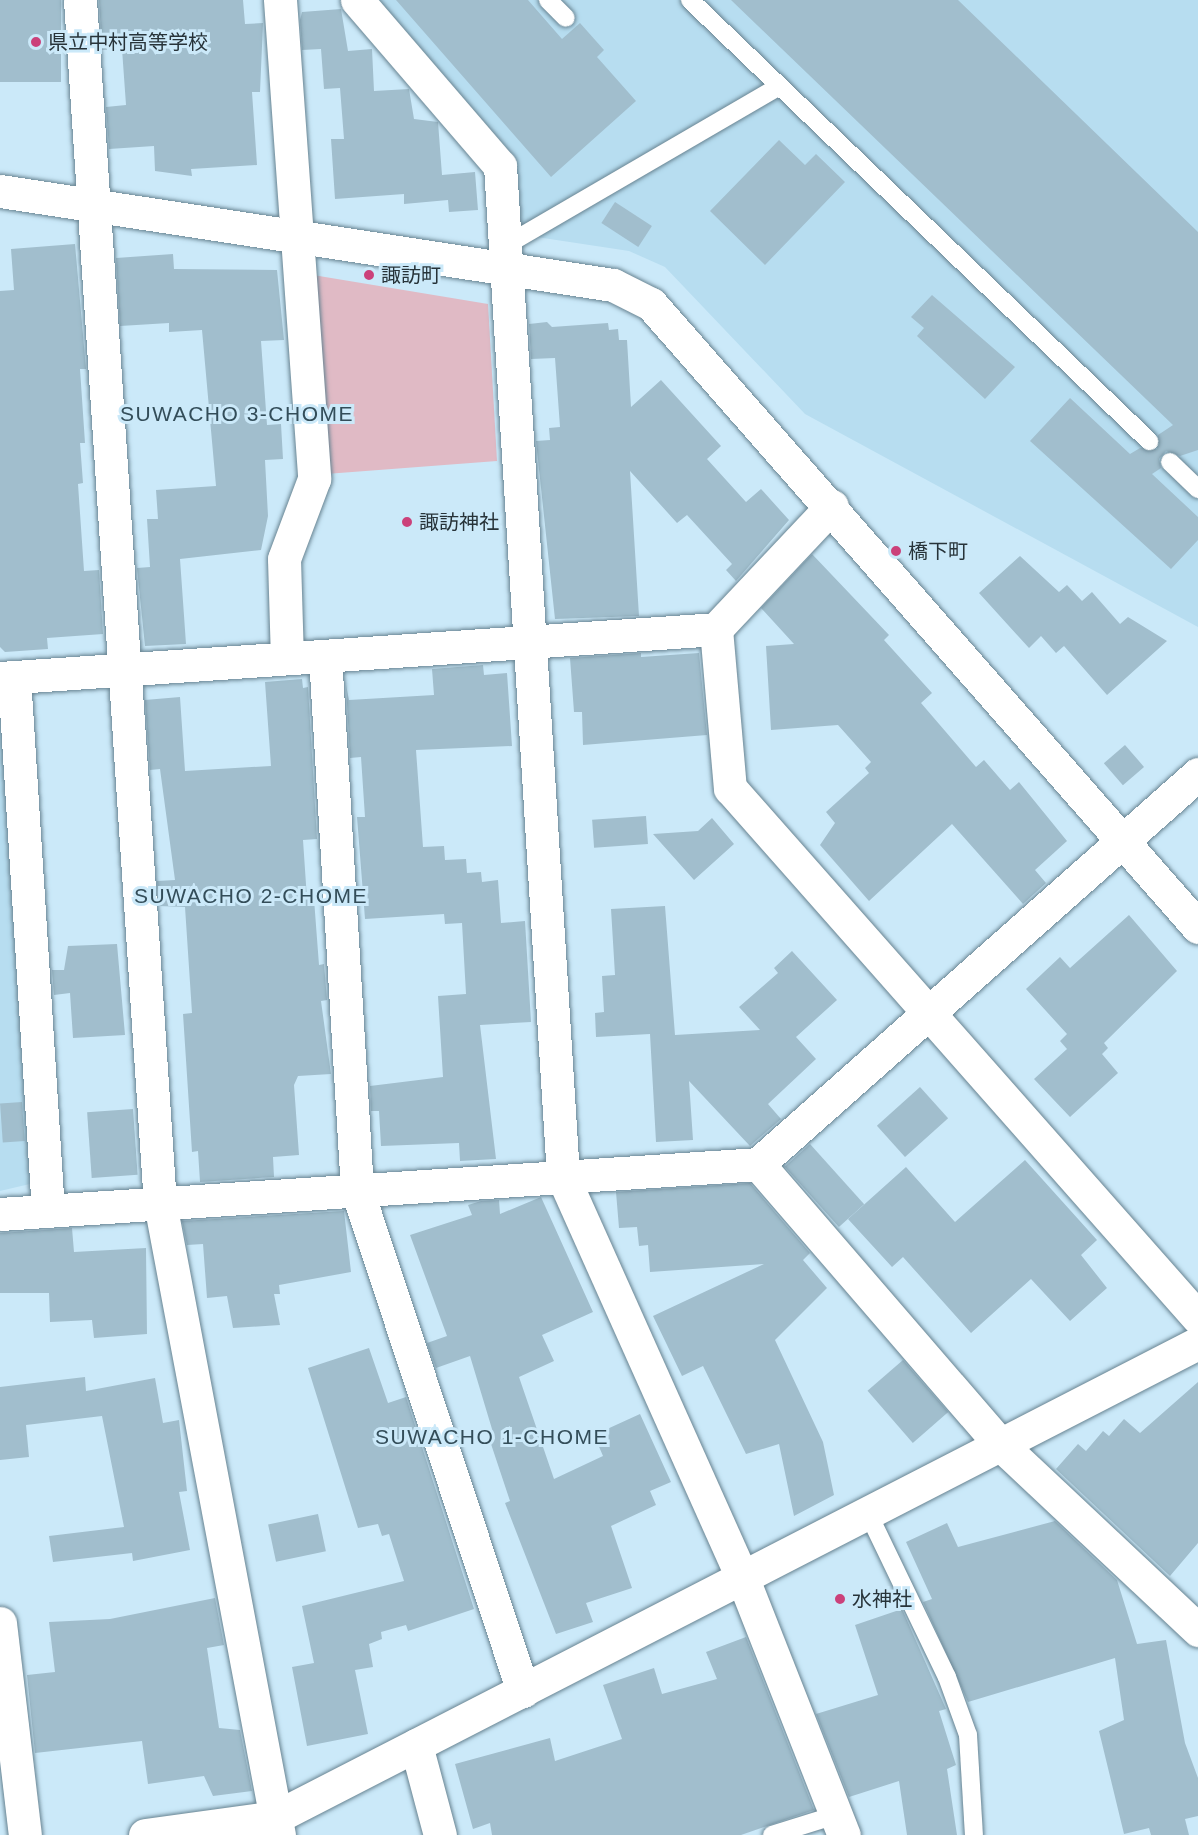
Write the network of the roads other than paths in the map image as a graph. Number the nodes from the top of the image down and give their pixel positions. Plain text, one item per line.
1 (80, 0) edge
2 (280, 0) edge
3 (357, 0) edge
4 (548, 0) edge
5 (690, 0) edge
6 (566, 18) dead end
7 (778, 87) junction
8 (0, 191) edge
9 (96, 207) junction
10 (297, 237) junction
11 (504, 257) junction
12 (1149, 441) dead end
13 (1170, 462) dead end
14 (1198, 489) edge
15 (832, 506) junction
16 (716, 629) junction
17 (529, 642) junction
18 (325, 656) junction
19 (287, 658) junction
20 (121, 670) junction
21 (7, 678) edge
22 (1198, 774) edge
23 (1123, 843) junction
24 (1198, 927) edge
25 (928, 1015) junction
26 (758, 1164) junction
27 (563, 1177) junction
28 (357, 1190) junction
29 (160, 1203) junction
30 (48, 1210) junction
31 (0, 1214) edge
32 (1198, 1318) edge
33 (1198, 1343) edge
34 (1000, 1444) junction
35 (868, 1513) junction
36 (743, 1579) junction
37 (0, 1623) edge
38 (1198, 1630) edge
39 (523, 1691) junction
40 (416, 1745) junction
41 (842, 1825) edge
42 (277, 1826) edge
43 (25, 1835) edge
44 (145, 1835) edge
45 (440, 1835) edge
46 (772, 1835) edge
47 (974, 1835) edge

1 - 9 street
2 - 10 street
3 - 11 street
4 - 6 lane
5 - 7 lane
7 - 11 lane
7 - 12 lane
8 - 9 street
9 - 10 street
9 - 20 street
10 - 11 street
10 - 19 street
11 - 15 street
11 - 17 street
13 - 14 lane
15 - 16 street
15 - 23 street
16 - 17 street
16 - 25 street
17 - 18 street
17 - 27 street
18 - 19 street
18 - 28 street
19 - 20 street
20 - 21 street
20 - 29 street
21 - 30 street
22 - 23 street
23 - 24 street
23 - 25 street
25 - 26 street
25 - 32 street
26 - 27 street
26 - 34 street
27 - 28 street
27 - 36 street
28 - 29 street
28 - 39 street
29 - 30 street
29 - 42 street
30 - 31 street
33 - 34 street
34 - 35 street
34 - 38 street
35 - 36 street
35 - 47 lane
36 - 39 street
36 - 41 street
37 - 43 street
39 - 40 street
40 - 42 street
40 - 45 street
41 - 46 lane
42 - 44 street

